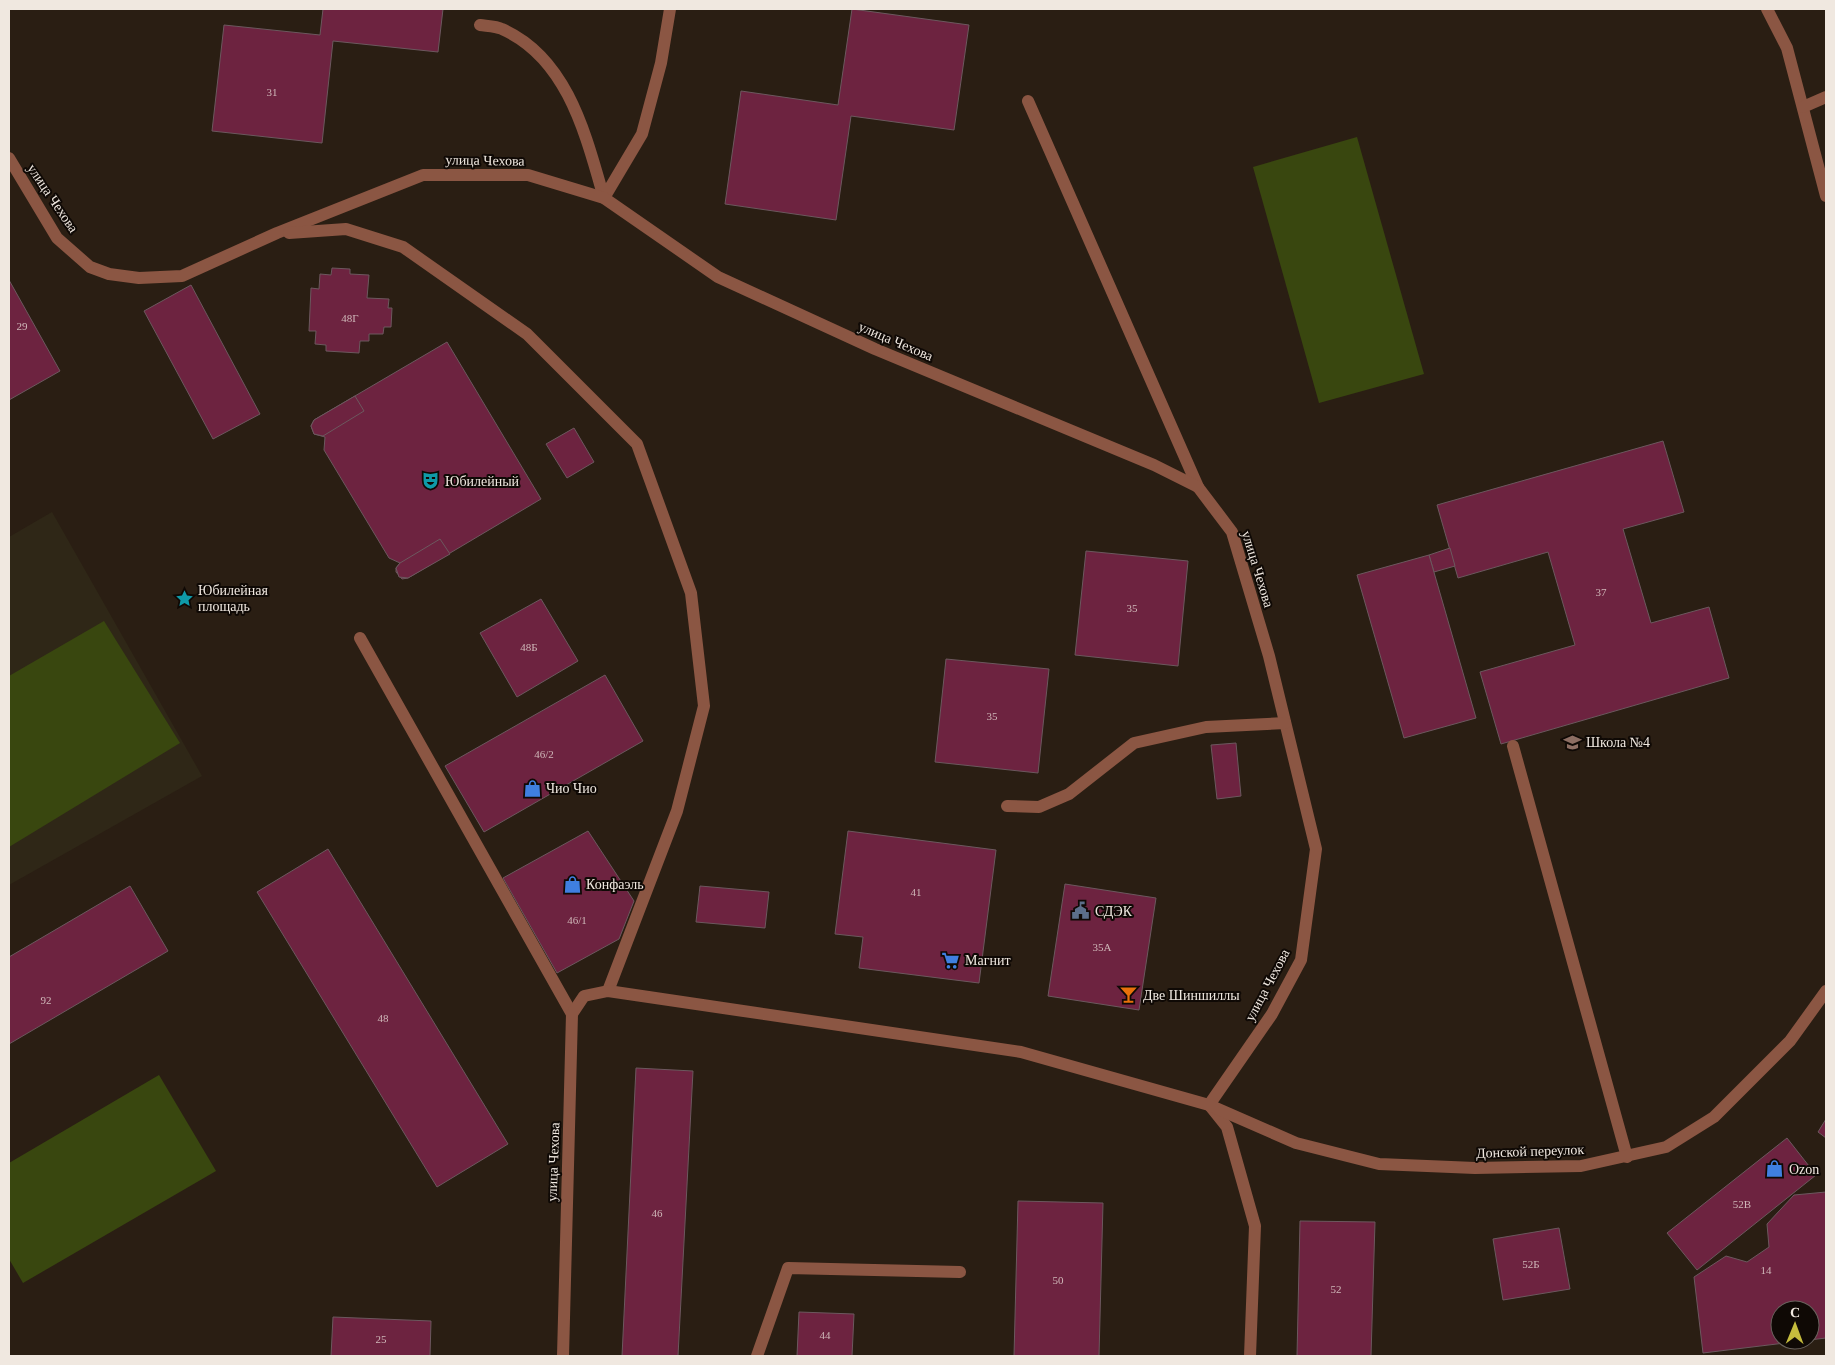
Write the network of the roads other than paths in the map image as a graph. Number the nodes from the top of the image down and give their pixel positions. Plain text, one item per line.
1 (670, 9) edge
2 (1767, 9) edge
3 (480, 25) dead end
4 (1826, 97) edge
5 (1028, 101) dead end
6 (1803, 107) junction
7 (9, 158) edge
8 (1826, 196) edge
9 (604, 198) junction
10 (277, 234) junction
11 (1198, 487) junction
12 (360, 638) dead end
13 (1284, 723) junction
14 (1513, 746) dead end
15 (1007, 806) dead end
16 (608, 991) junction
17 (1826, 991) edge
18 (572, 1014) junction
19 (1209, 1105) junction
20 (1627, 1157) junction
21 (960, 1272) dead end
22 (563, 1356) edge
23 (757, 1356) edge
24 (1250, 1356) edge

1 - 9 street
2 - 6 street
3 - 9 street
4 - 6 street
5 - 11 street
6 - 8 street
7 - 10 street, улица Чехова
9 - 10 street, улица Чехова
9 - 11 street, улица Чехова
10 - 16 street
11 - 13 street, улица Чехова
12 - 18 street
13 - 15 street
13 - 19 street, улица Чехова
14 - 20 street
16 - 18 street
16 - 19 street, Донской переулок
17 - 20 street, Донской переулок
18 - 22 street, улица Чехова
19 - 20 street, Донской переулок
19 - 24 street
21 - 23 street

